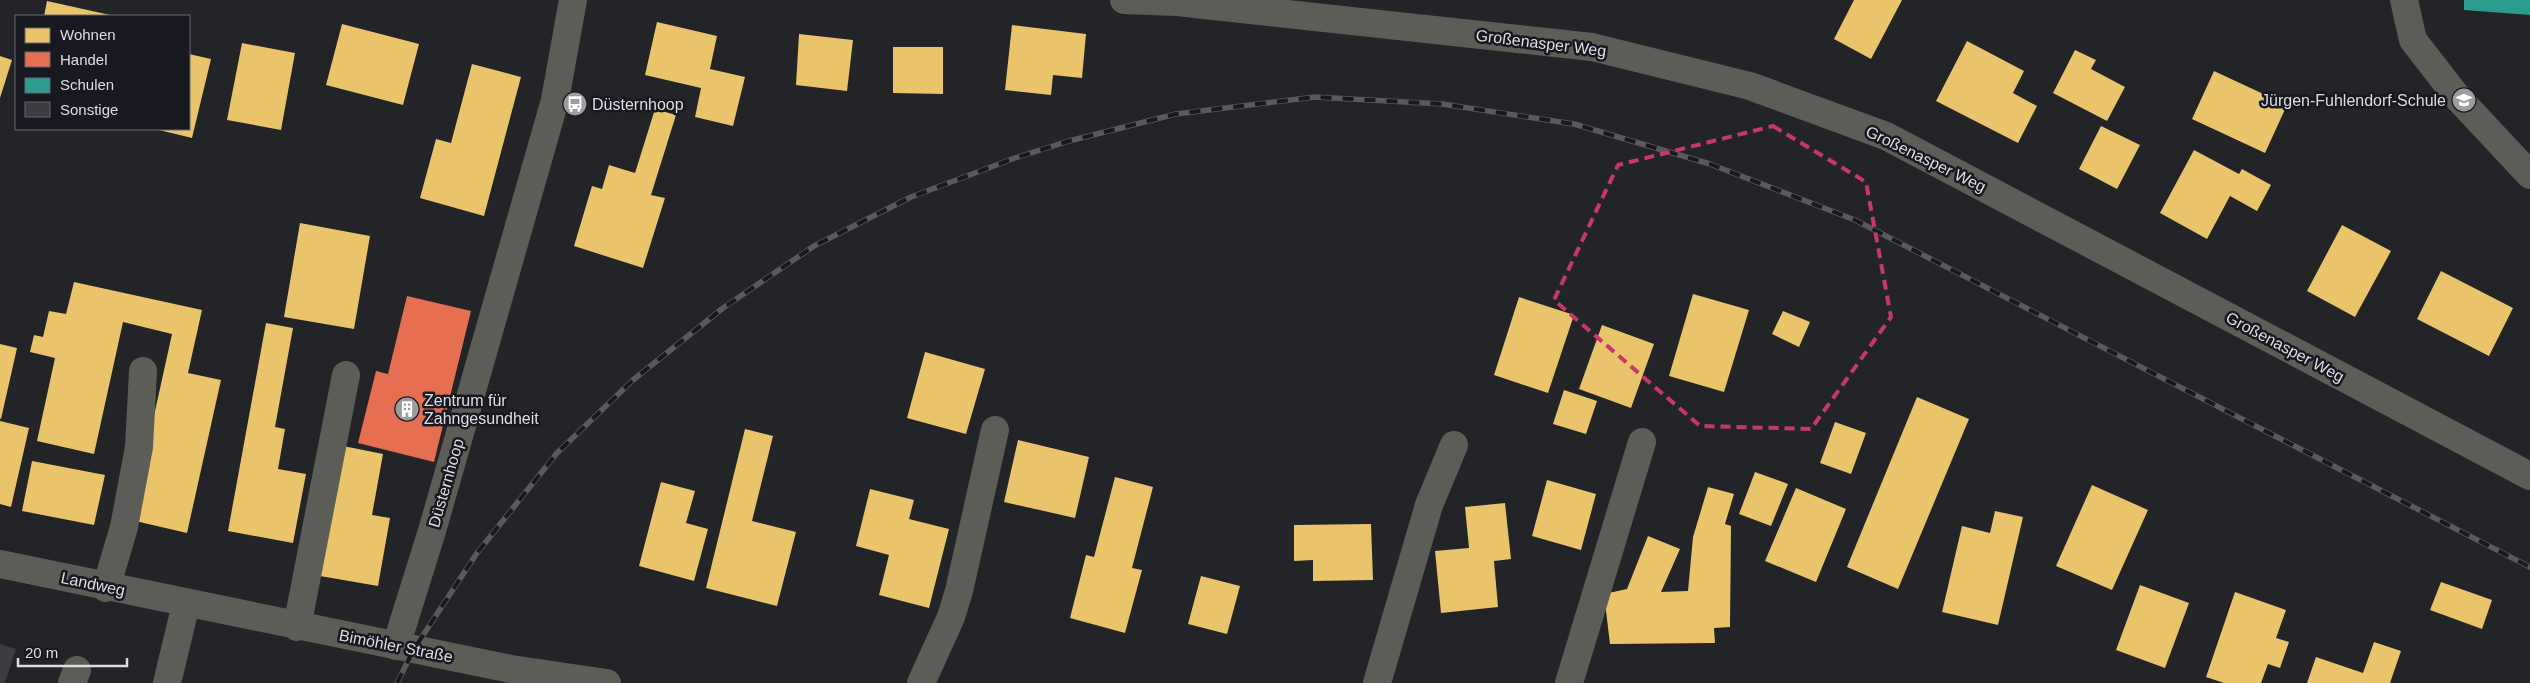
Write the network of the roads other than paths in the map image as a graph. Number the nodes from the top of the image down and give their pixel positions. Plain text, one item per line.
1 (573, 0) edge
2 (1124, 0) edge
3 (2404, 0) edge
4 (1179, 1) edge
5 (2530, 175) edge
6 (143, 371) dead end
7 (346, 375) dead end
8 (995, 430) dead end
9 (1642, 442) dead end
10 (1454, 445) dead end
11 (2530, 476) edge
12 (0, 564) edge
13 (106, 588) junction
14 (186, 604) junction
15 (297, 627) junction
16 (396, 646) junction
17 (508, 676) edge
18 (166, 683) edge
19 (607, 683) edge
20 (921, 683) edge
21 (1377, 683) edge
22 (1570, 683) edge

1 - 16 street, Düsternhoop
2 - 4 street
3 - 5 street
4 - 11 street, Großenasper Weg
6 - 13 street
7 - 15 street
8 - 20 street
9 - 22 street
10 - 21 street
12 - 13 street, Landweg
13 - 14 street, Landweg
14 - 15 street, Bimöhler Straße
14 - 18 street
15 - 16 street, Bimöhler Straße
16 - 17 street, Bimöhler Straße
17 - 19 street, Bimöhler Straße

